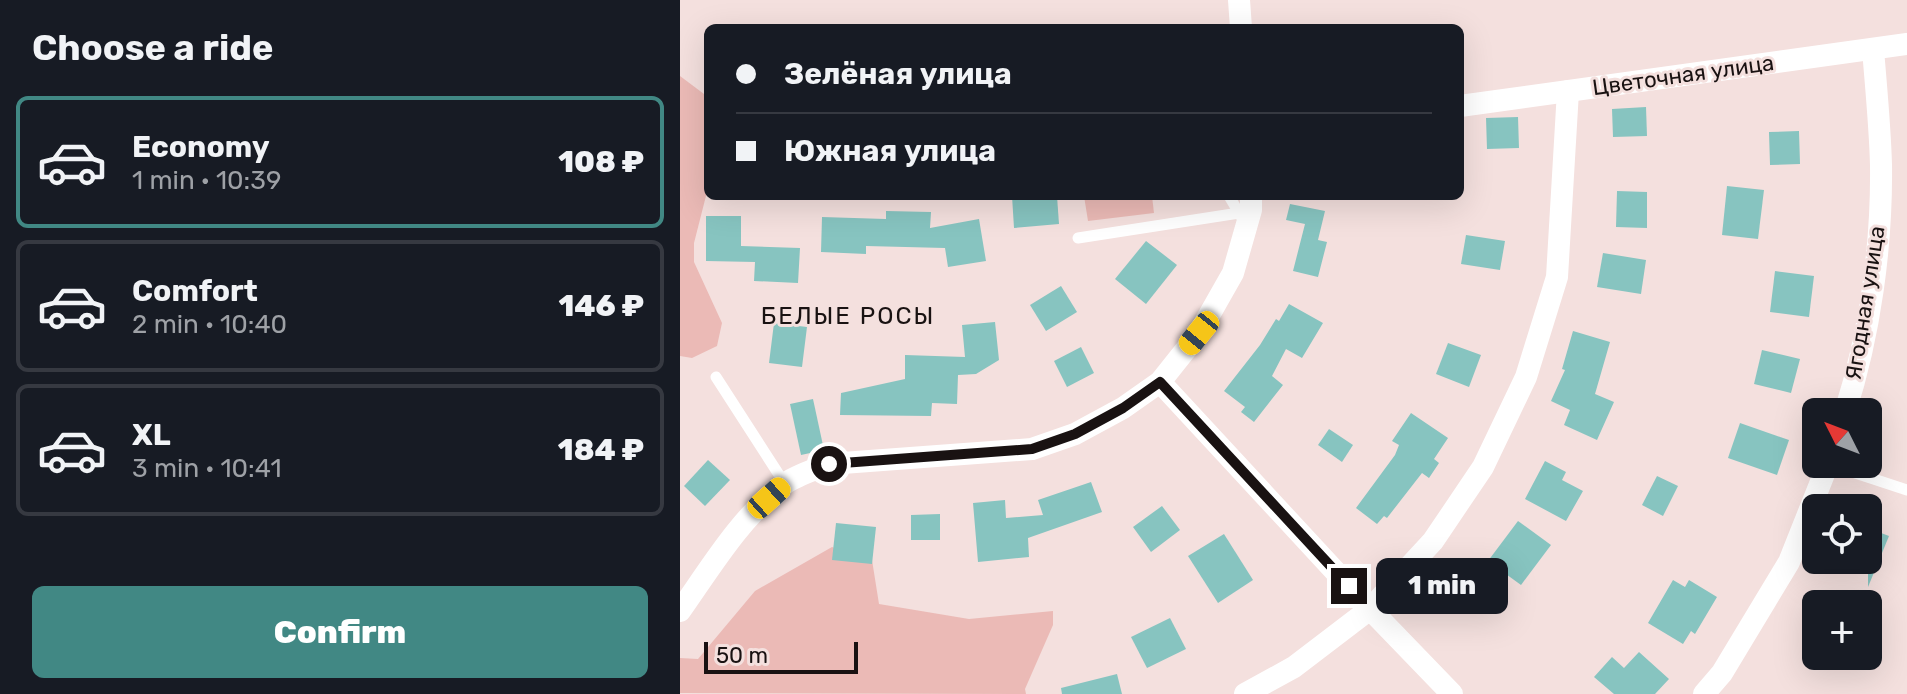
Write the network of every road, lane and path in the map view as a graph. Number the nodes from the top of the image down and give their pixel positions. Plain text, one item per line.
1 (1239, 0) edge
2 (1241, 24) edge
3 (1907, 44) edge
4 (1873, 49) junction
5 (1568, 91) junction
6 (1464, 105) edge
7 (1246, 212) edge
8 (1078, 238) dead end
9 (716, 377) dead end
10 (1160, 382) junction
11 (1849, 398) edge
12 (1822, 478) edge
13 (1871, 478) edge
14 (785, 484) junction
15 (1907, 490) edge
16 (1370, 609) junction
17 (680, 611) edge
18 (1245, 694) edge
19 (1452, 694) edge
20 (1704, 694) edge

1 - 2 street
3 - 4 street, Цветочная улица
4 - 5 street, Цветочная улица
4 - 11 street, Ягодная улица
5 - 6 street, Цветочная улица
5 - 16 street
7 - 8 lane
7 - 10 street
9 - 14 lane
10 - 14 street
10 - 16 street
12 - 20 street
13 - 15 lane
14 - 17 street
16 - 18 street
16 - 19 street

